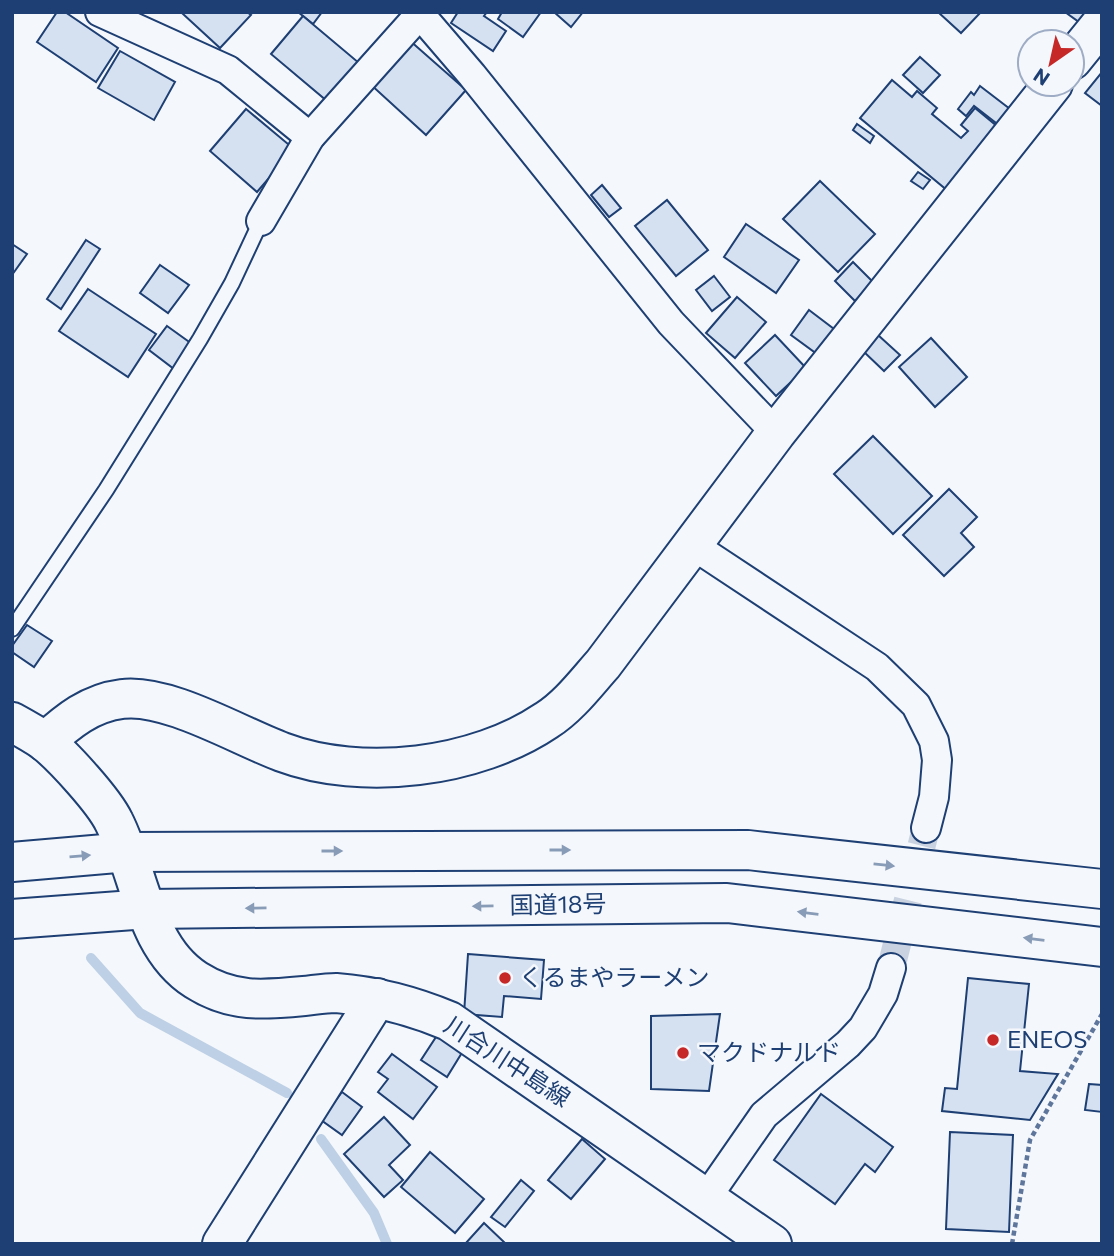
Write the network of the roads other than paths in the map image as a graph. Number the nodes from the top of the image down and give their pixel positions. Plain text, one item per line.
1 (100, 12) edge
2 (419, 13) edge
3 (1102, 23) edge
4 (1086, 43) edge
5 (1042, 98) edge
6 (310, 137) junction
7 (261, 221) joint
8 (776, 433) junction
9 (691, 544) junction
10 (12, 629) edge
11 (12, 722) edge
12 (45, 742) junction
13 (926, 828) tunnel mouth
14 (128, 852) junction
15 (12, 862) edge
16 (1102, 889) edge
17 (148, 909) junction
18 (12, 919) edge
19 (1102, 947) edge
20 (891, 968) tunnel mouth
21 (377, 998) junction
22 (707, 1197) junction
23 (222, 1244) edge
24 (772, 1244) edge

1 - 6 street
2 - 6 street
2 - 8 street
3 - 4 main road
5 - 8 main road
6 - 7 street
7 - 10 lane
8 - 9 main road
9 - 12 main road
9 - 13 street
11 - 12 main road, 川合川中島線
12 - 14 main road, 川合川中島線
15 -> 14 main road
14 -> 16 main road
14 - 17 main road, 川合川中島線
17 - 18 main road, 国道18号
19 -> 17 main road, 国道18号
17 - 21 main road, 川合川中島線
20 - 22 street
21 - 22 main road, 川合川中島線
21 - 23 main road
22 - 24 main road, 川合川中島線

